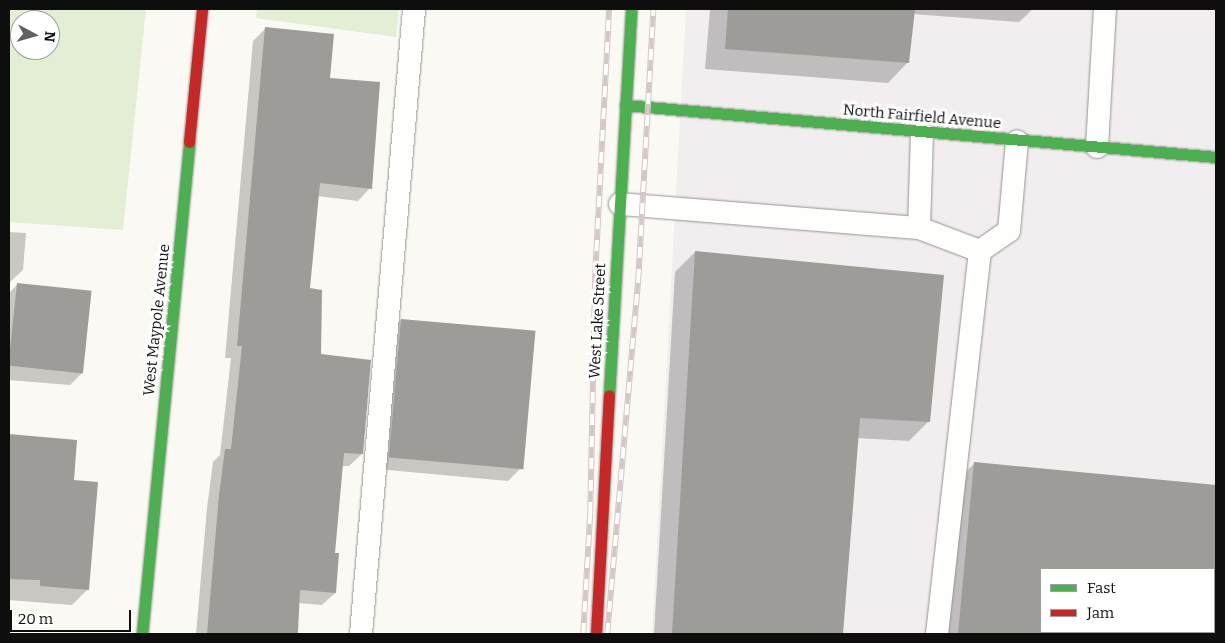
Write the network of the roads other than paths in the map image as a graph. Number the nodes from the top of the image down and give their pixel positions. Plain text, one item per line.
1 (202, 9) edge
2 (414, 9) edge
3 (630, 9) edge
4 (1106, 9) edge
5 (625, 105) junction
6 (922, 134) junction
7 (1017, 141) junction
8 (1097, 147) junction
9 (1216, 157) edge
10 (620, 204) junction
11 (918, 228) junction
12 (980, 251) junction
13 (142, 634) edge
14 (361, 634) edge
15 (596, 634) edge
16 (937, 634) edge

1 - 13 street, West Maypole Avenue
2 - 14 lane
3 - 5 street, West Lake Street
4 - 8 lane
5 - 6 street, North Fairfield Avenue
5 - 10 street, West Lake Street
6 - 7 street, North Fairfield Avenue
6 - 11 lane
7 - 8 street, North Fairfield Avenue
7 - 12 lane
8 - 9 street, North Fairfield Avenue
10 - 11 lane
10 - 15 street, West Lake Street
11 - 12 lane
12 - 16 lane

